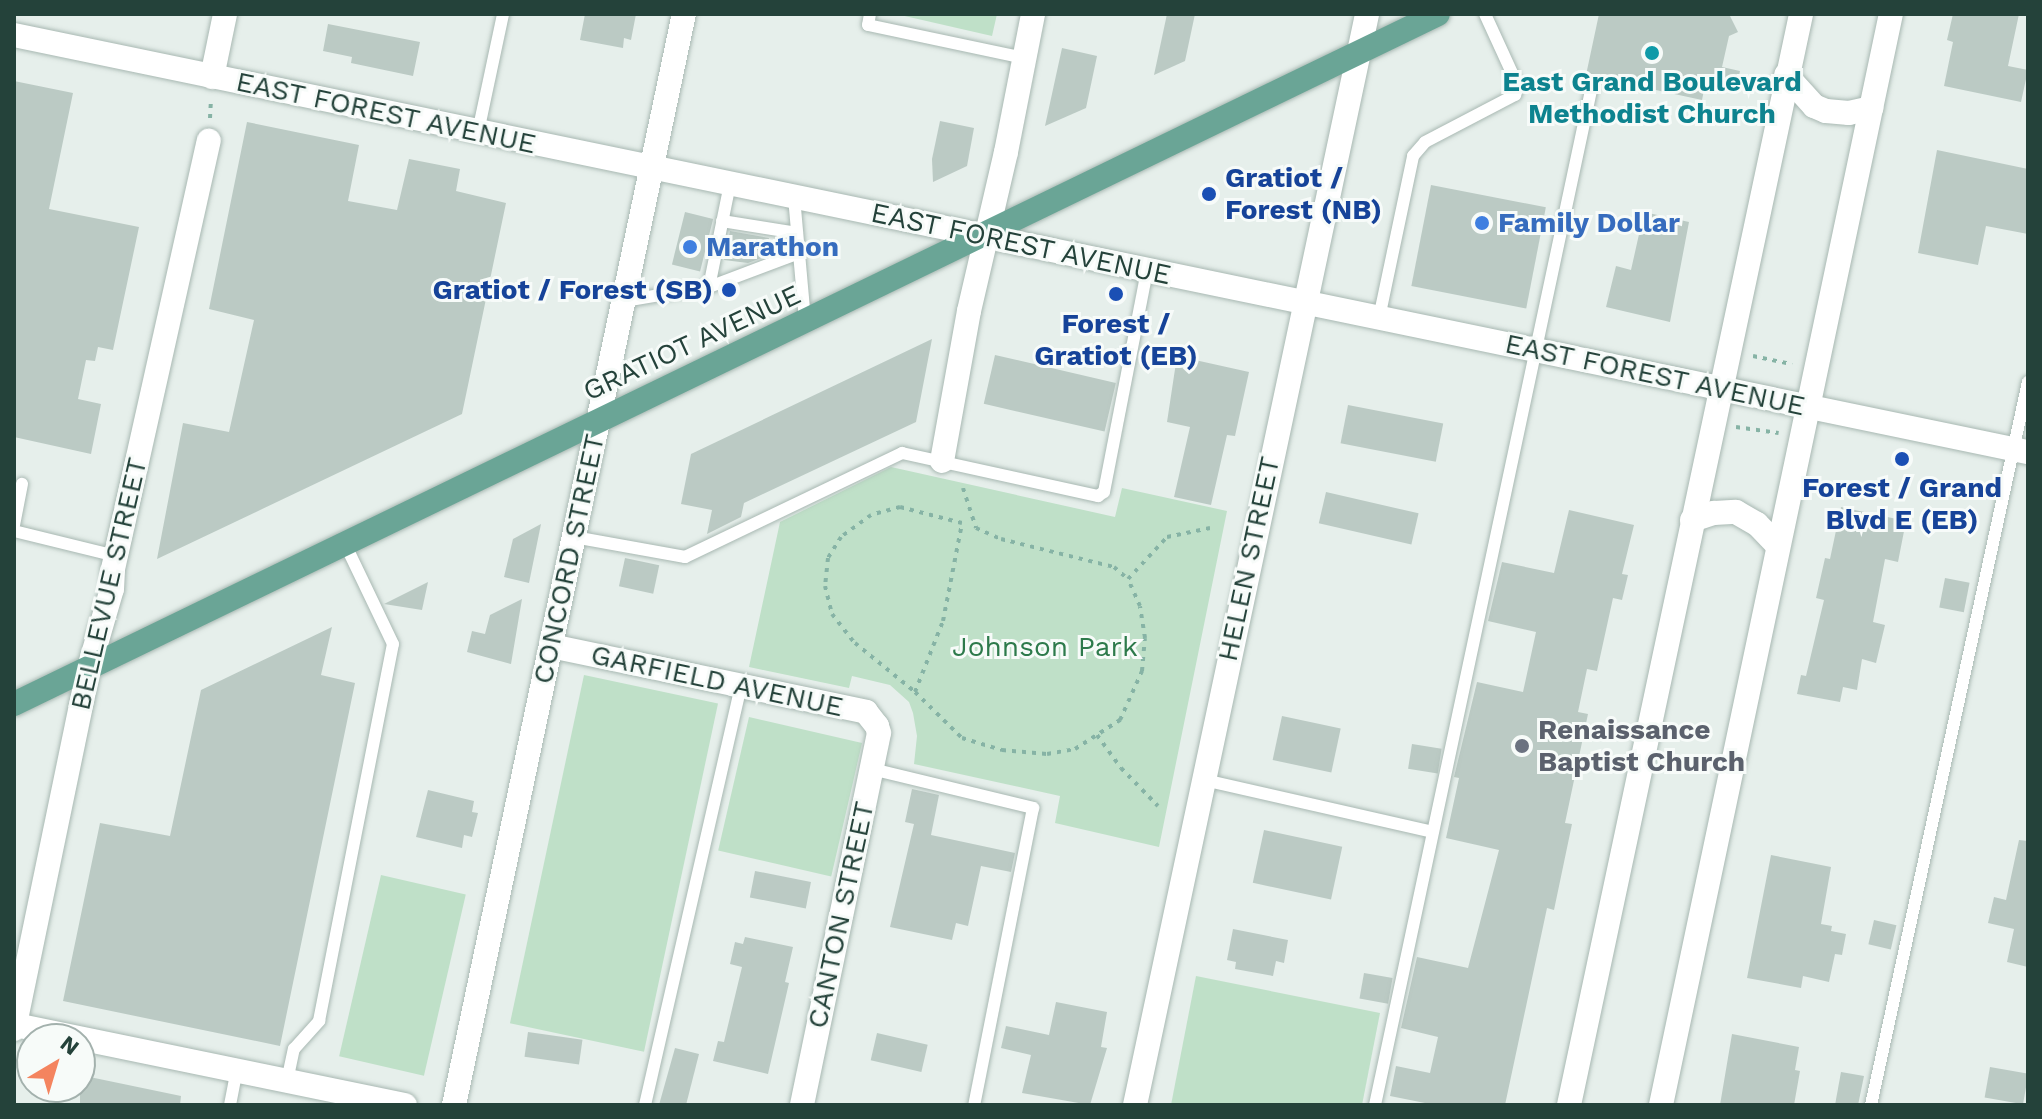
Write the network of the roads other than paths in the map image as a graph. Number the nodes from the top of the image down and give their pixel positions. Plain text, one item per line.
1 (225, 14) edge
2 (503, 14) edge
3 (684, 14) edge
4 (870, 14) edge
5 (1033, 14) edge
6 (1367, 14) edge
7 (1438, 14) edge
8 (1485, 14) edge
9 (1801, 14) edge
10 (1891, 14) edge
11 (14, 35) edge
12 (1358, 53) junction
13 (1024, 58) junction
14 (1786, 75) junction
15 (212, 77) junction
16 (1592, 86) dead end
17 (1871, 108) junction
18 (478, 132) junction
19 (209, 141) road end
20 (651, 168) junction
21 (730, 184) junction
22 (794, 197) junction
23 (722, 221) junction
24 (797, 233) junction
25 (984, 236) junction
26 (799, 253) junction
27 (1147, 270) junction
28 (709, 287) junction
29 (624, 301) junction
30 (1303, 302) junction
31 (1379, 318) junction
32 (806, 322) junction
33 (1533, 351) junction
34 (2028, 382) edge
35 (1720, 390) junction
36 (1808, 407) junction
37 (598, 421) junction
38 (2020, 451) edge
39 (942, 461) junction
40 (22, 484) dead end
41 (1692, 520) junction
42 (14, 528) edge
43 (574, 537) junction
44 (345, 544) junction
45 (1778, 546) junction
46 (116, 556) junction
47 (551, 646) junction
48 (89, 668) junction
49 (741, 686) junction
50 (14, 704) edge
51 (877, 726) joint
52 (872, 769) junction
53 (1204, 780) junction
54 (1432, 832) junction
55 (14, 1027) edge
56 (237, 1070) junction
57 (287, 1081) junction
58 (230, 1105) edge
59 (405, 1105) edge
60 (454, 1105) edge
61 (645, 1105) edge
62 (802, 1105) edge
63 (974, 1105) edge
64 (1135, 1105) edge
65 (1375, 1105) edge
66 (1569, 1105) edge
67 (1661, 1105) edge
68 (1871, 1105) edge

1 - 15 street
2 - 18 lane
3 - 20 street, CONCORD STREET
4 - 13 lane
5 - 13 street
6 - 12 street, HELEN STREET
7 - 12 main road, GRATIOT AVENUE
8 - 31 lane
9 - 14 street
10 - 17 street
11 - 15 street, EAST FOREST AVENUE
12 - 25 main road, GRATIOT AVENUE
12 - 30 street, HELEN STREET
13 - 25 street
14 - 17 street
14 - 35 street
15 - 18 street, EAST FOREST AVENUE
16 - 33 lane
17 - 36 street
18 - 20 street, EAST FOREST AVENUE
19 - 46 street, BELLEVUE STREET
20 - 21 street, EAST FOREST AVENUE
20 - 29 street, CONCORD STREET
21 - 22 street, EAST FOREST AVENUE
21 - 23 lane
22 - 24 lane
22 - 25 street, EAST FOREST AVENUE
23 - 24 lane
23 - 28 lane
24 - 26 lane
25 - 27 street, EAST FOREST AVENUE
25 - 32 main road, GRATIOT AVENUE
25 - 39 street
26 - 28 lane
26 - 32 lane
27 - 30 street, EAST FOREST AVENUE
27 - 39 lane
28 - 29 lane
29 - 37 street, CONCORD STREET
30 - 31 street, EAST FOREST AVENUE
30 - 53 street, HELEN STREET
31 - 33 street, EAST FOREST AVENUE
32 - 37 main road, GRATIOT AVENUE
33 - 35 street, EAST FOREST AVENUE
33 - 54 lane
34 - 38 lane
35 - 36 street, EAST FOREST AVENUE
35 - 41 street
36 - 38 street, EAST FOREST AVENUE
36 - 45 street
37 - 43 street, CONCORD STREET
37 - 44 main road, GRATIOT AVENUE
38 - 68 lane
39 - 43 lane
40 - 42 lane
41 - 45 street
41 - 66 street
42 - 46 lane
43 - 47 street, CONCORD STREET
44 - 48 main road, GRATIOT AVENUE
44 - 57 lane
45 - 67 street
46 - 48 street, BELLEVUE STREET
47 - 49 street, GARFIELD AVENUE
47 - 60 street, CONCORD STREET
48 - 50 main road, GRATIOT AVENUE
48 - 55 street, BELLEVUE STREET
49 - 51 street, GARFIELD AVENUE
49 - 61 lane
51 - 52 street, CANTON STREET
52 - 62 street, CANTON STREET
52 - 63 lane
53 - 54 lane
53 - 64 street, HELEN STREET
54 - 65 lane
55 - 56 street
56 - 57 street
56 - 58 lane
57 - 59 street

